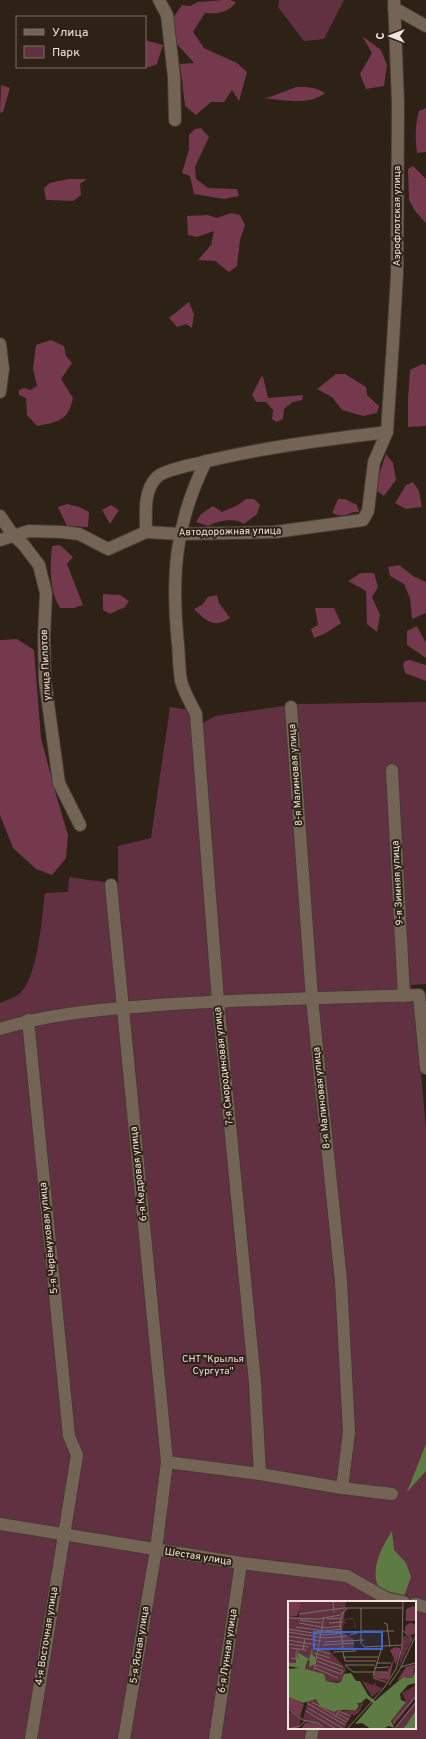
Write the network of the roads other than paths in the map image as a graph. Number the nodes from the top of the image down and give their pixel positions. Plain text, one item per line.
1 (160, 0) edge
2 (394, 4) edge
3 (426, 26) edge
4 (175, 120) dead end
5 (0, 344) edge
6 (2, 369) edge
7 (0, 392) edge
8 (387, 432) junction
9 (206, 461) junction
10 (0, 516) edge
11 (146, 532) junction
12 (180, 534) junction
13 (13, 535) junction
14 (0, 540) edge
15 (291, 707) dead end
16 (392, 770) dead end
17 (80, 825) dead end
18 (111, 886) dead end
19 (404, 996) junction
20 (312, 999) junction
21 (218, 1001) junction
22 (123, 1008) junction
23 (28, 1020) junction
24 (0, 1029) edge
25 (426, 1068) edge
26 (77, 1455) joint
27 (167, 1462) junction
28 (260, 1474) junction
29 (342, 1488) junction
30 (392, 1494) dead end
31 (0, 1524) edge
32 (64, 1534) junction
33 (156, 1550) junction
34 (241, 1563) junction
35 (400, 1601) edge
36 (416, 1604) edge
37 (426, 1606) edge
38 (313, 1729) edge
39 (31, 1739) edge
40 (124, 1739) edge
41 (215, 1739) edge
42 (311, 1739) edge

1 - 4 street
2 - 3 street
2 - 8 street, Аэрофлотская улица
5 - 6 street
6 - 7 street
8 - 9 street
8 - 12 street, Автодорожная улица
9 - 11 street
9 - 12 street, 7-я Смородиновая улица
10 - 13 street, улица Пилотов
11 - 12 street, Автодорожная улица
11 - 13 street, Автодорожная улица
12 - 21 street, 7-я Смородиновая улица
13 - 14 street
13 - 17 street, улица Пилотов
15 - 20 street, 8-я Малиновая улица
16 - 19 street, 9-я Зимняя улица
18 - 22 street, 6-я Кедровая улица
19 - 20 street
19 - 25 street
20 - 21 street
20 - 29 street, 8-я Малиновая улица
21 - 22 street
21 - 28 street, 7-я Смородиновая улица
22 - 23 street
22 - 27 street, 6-я Кедровая улица
23 - 24 street
23 - 26 street, 5-я Черёмуховая улица
26 - 32 street, 4-я Восточная улица
27 - 28 street
27 - 33 street, 6-я Кедровая улица
28 - 29 street
29 - 30 street
31 - 32 street, Шестая улица
32 - 33 street, Шестая улица
32 - 39 street, 4-я Восточная улица
33 - 34 street, Шестая улица
33 - 40 street, 5-я Ясная улица
34 - 35 street, Шестая улица
34 - 41 street, 6-я Лунная улица
36 - 37 street
38 - 42 street

